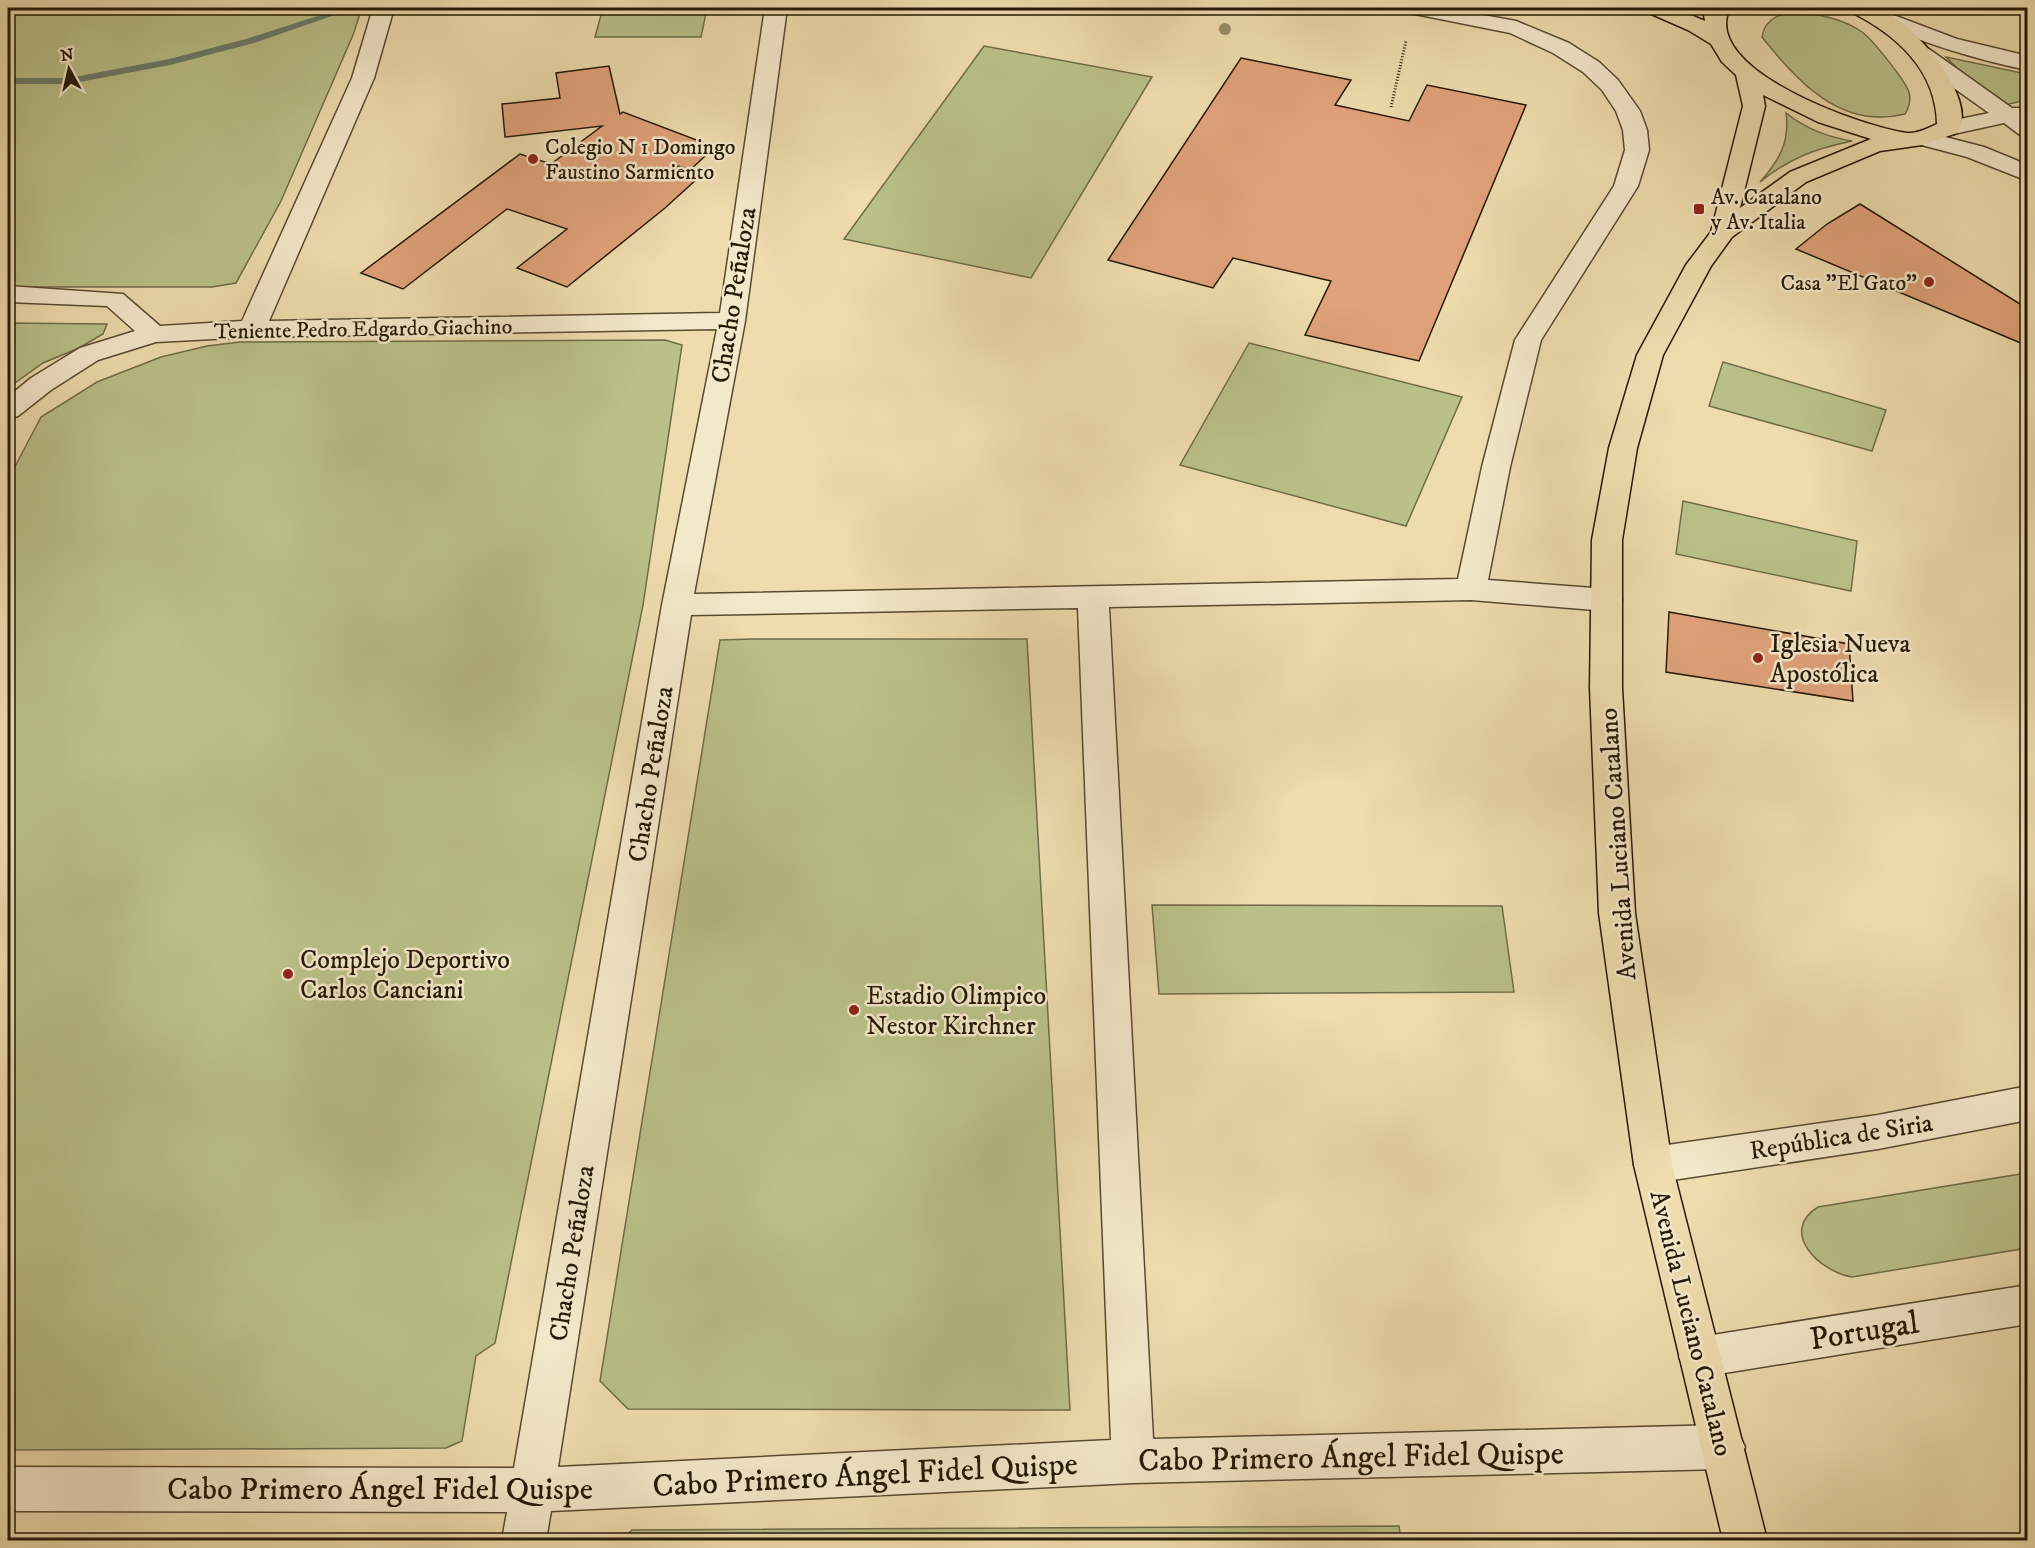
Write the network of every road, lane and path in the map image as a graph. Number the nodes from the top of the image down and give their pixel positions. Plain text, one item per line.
1 (383, 8) edge
2 (776, 8) edge
3 (1420, 8) edge
4 (1657, 8) edge
5 (1720, 8) edge
6 (1866, 9) edge
7 (1719, 39) junction
8 (1922, 54) junction
9 (2028, 63) edge
10 (1747, 73) junction
11 (1391, 107) dead end
12 (2017, 114) edge
13 (1949, 128) junction
14 (2028, 130) edge
15 (1915, 138) junction
16 (2028, 174) edge
17 (1723, 232) junction
18 (8, 294) edge
19 (732, 321) junction
20 (252, 329) junction
21 (154, 334) junction
22 (8, 410) edge
23 (1471, 589) junction
24 (1093, 595) junction
25 (1607, 600) junction
26 (677, 605) junction
27 (2028, 1103) edge
28 (1653, 1165) junction
29 (2028, 1304) edge
30 (1700, 1357) junction
31 (1723, 1447) junction
32 (1133, 1461) junction
33 (8, 1489) edge
34 (532, 1490) junction
35 (524, 1540) edge
36 (1745, 1540) edge

1 - 20 street
2 - 19 street, Chacho Peñaloza
3 - 11 path
3 - 23 street
4 - 7 main road
5 - 7 main road
6 - 8 main road
6 - 9 street
7 - 10 main road
8 - 12 street
8 - 13 main road
10 - 15 main road
10 - 17 main road
12 - 13 street
12 - 14 street
13 - 15 main road
15 - 16 street
15 - 17 main road
17 - 25 main road, Avenida Luciano Catalano
18 - 21 street
19 - 20 street, Teniente Pedro Edgardo Giachino
19 - 26 street, Chacho Peñaloza
20 - 21 street, Teniente Pedro Edgardo Giachino
21 - 22 street, Teniente Pedro Edgardo Giachino
23 - 24 street
23 - 25 street
24 - 26 street
24 - 32 street
25 - 28 main road, Avenida Luciano Catalano
26 - 34 street, Chacho Peñaloza
27 - 28 street, República de Siria
28 - 30 main road, Avenida Luciano Catalano
29 - 30 street, Portugal
30 - 31 main road, Avenida Luciano Catalano
31 - 32 street, Cabo Primero Ángel Fidel Quispe
31 - 36 main road, Avenida Luciano Catalano
32 - 34 street, Cabo Primero Ángel Fidel Quispe
33 - 34 street, Cabo Primero Ángel Fidel Quispe
34 - 35 street, Chacho Peñaloza

